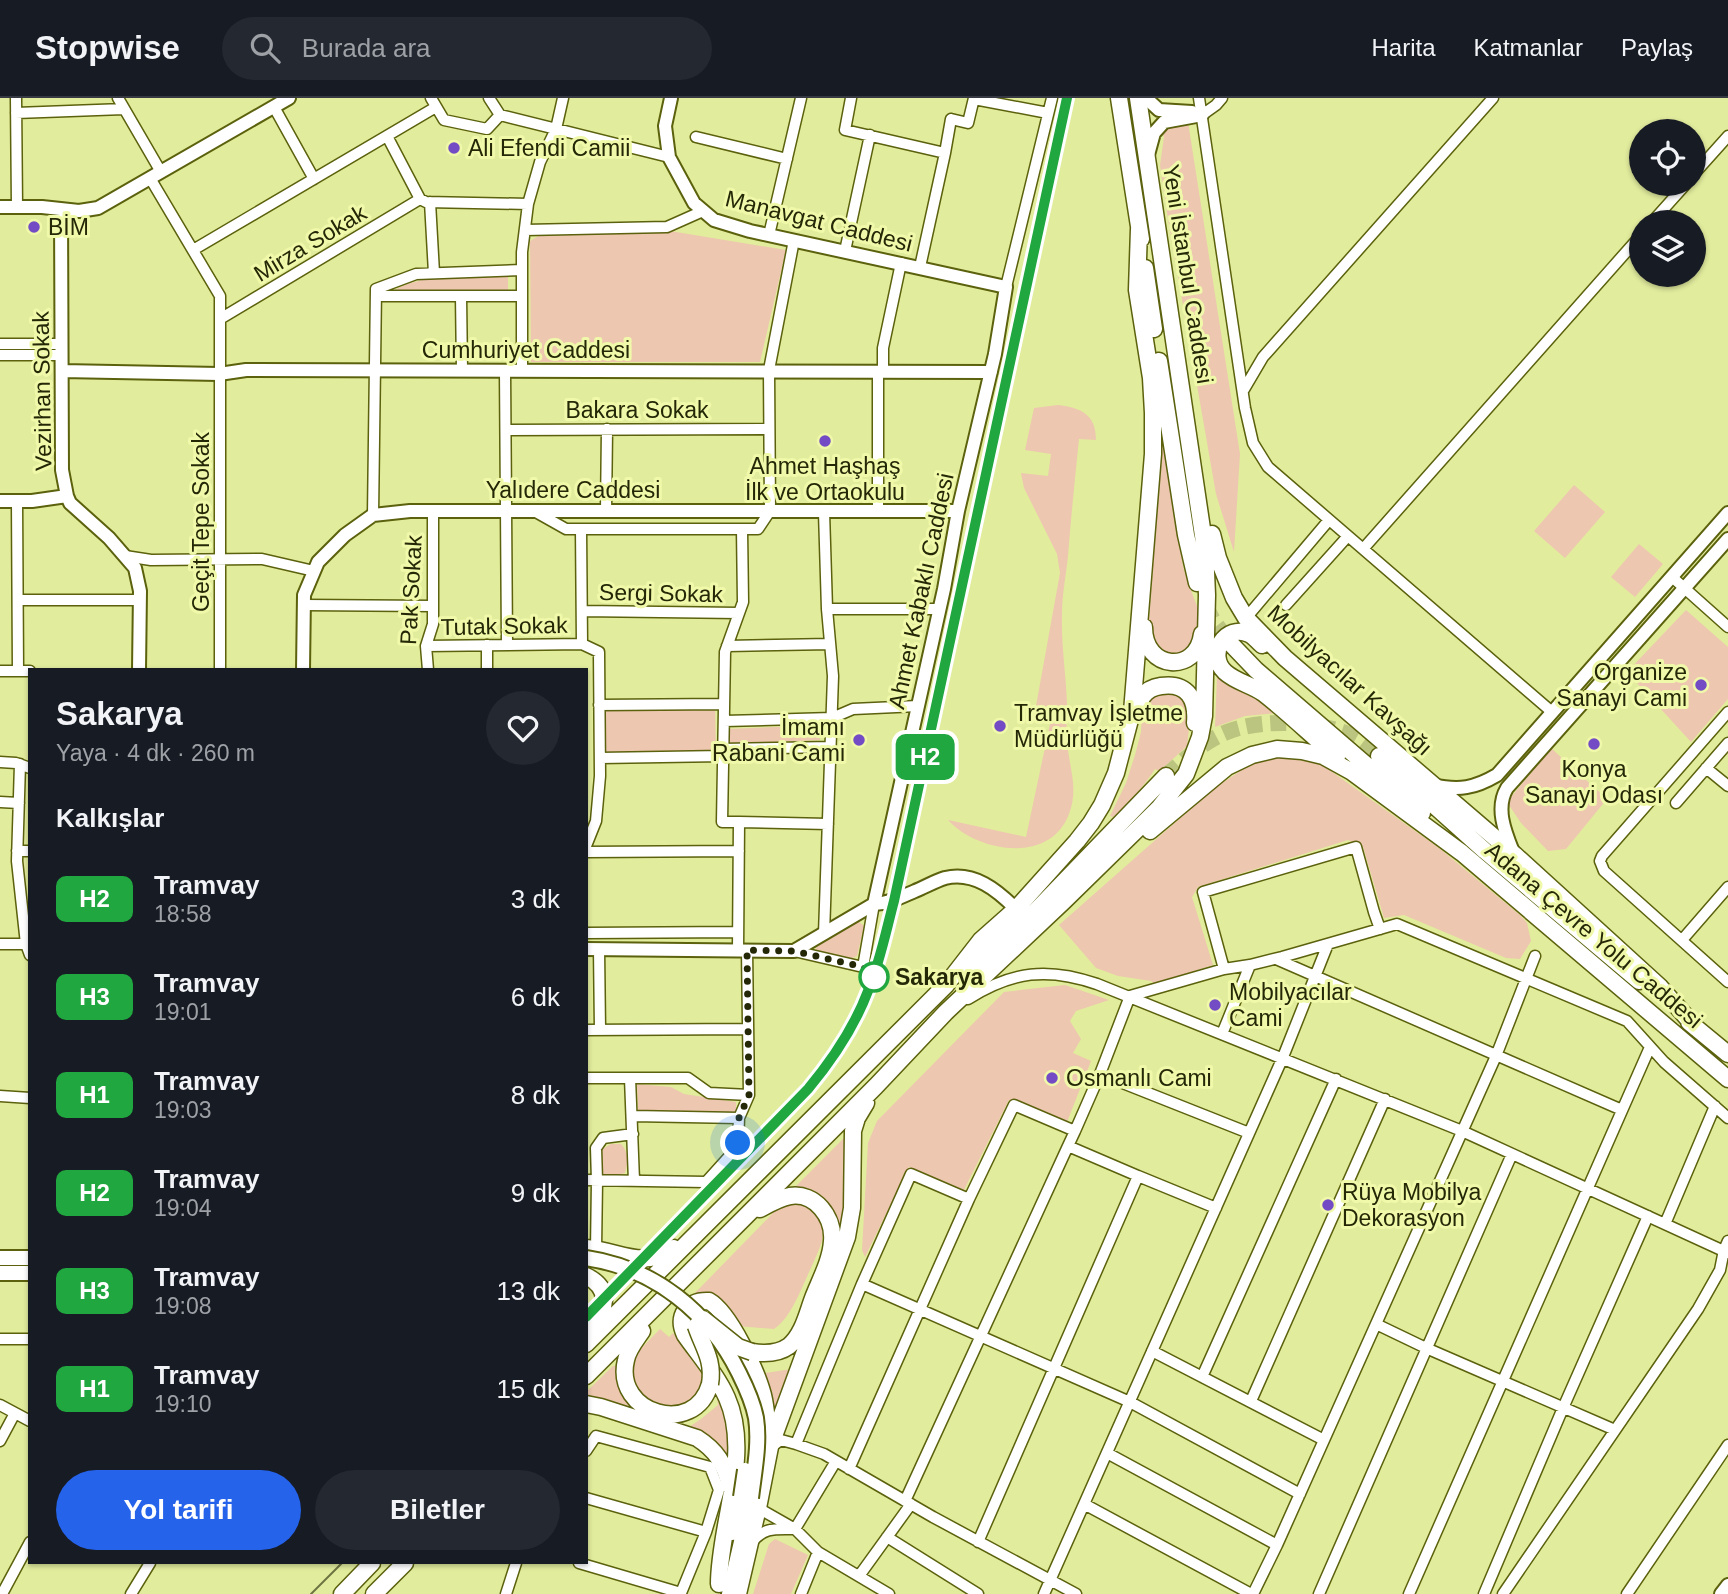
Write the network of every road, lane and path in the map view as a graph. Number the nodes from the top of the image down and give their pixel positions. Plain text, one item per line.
1 (16, 98) edge
2 (118, 98) edge
3 (289, 98) edge
4 (489, 98) edge
5 (563, 98) edge
6 (671, 98) edge
7 (801, 98) edge
8 (851, 98) edge
9 (974, 98) edge
10 (1052, 98) edge
11 (1119, 98) edge
12 (1138, 98) edge
13 (1146, 98) edge
14 (1199, 98) edge
15 (1493, 98) edge
16 (1218, 101) edge
17 (434, 102) edge
18 (274, 107) junction
19 (124, 108) junction
20 (16, 113) junction
21 (1048, 113) junction
22 (500, 115) junction
23 (1202, 115) junction
24 (556, 129) junction
25 (870, 135) junction
26 (387, 136) junction
27 (1728, 136) edge
28 (696, 137) dead end
29 (945, 153) junction
30 (1147, 155) junction
31 (669, 158) junction
32 (787, 159) junction
33 (1706, 161) edge
34 (155, 175) junction
35 (314, 179) junction
36 (1675, 196) edge
37 (425, 200) junction
38 (528, 204) junction
39 (0, 207) edge
40 (17, 207) junction
41 (61, 209) junction
42 (1663, 210) edge
43 (703, 211) junction
44 (1139, 229) junction
45 (525, 230) junction
46 (769, 235) junction
47 (794, 240) junction
48 (1629, 249) edge
49 (193, 250) junction
50 (845, 251) junction
51 (901, 263) junction
52 (920, 267) junction
53 (522, 270) junction
54 (434, 273) junction
55 (1006, 287) junction
56 (376, 296) junction
57 (461, 296) junction
58 (522, 296) junction
59 (220, 319) junction
60 (0, 344) edge
61 (61, 349) junction
62 (0, 355) edge
63 (374, 370) junction
64 (769, 370) junction
65 (462, 371) junction
66 (505, 371) junction
67 (522, 371) junction
68 (881, 371) junction
69 (61, 372) junction
70 (991, 372) junction
71 (219, 374) junction
72 (1243, 392) junction
73 (607, 429) junction
74 (769, 429) junction
75 (506, 430) junction
76 (1193, 457) junction
77 (67, 496) junction
78 (0, 501) edge
79 (18, 501) junction
80 (433, 511) junction
81 (507, 511) junction
82 (534, 511) junction
83 (606, 511) junction
84 (770, 511) junction
85 (878, 511) junction
86 (958, 511) junction
87 (824, 512) junction
88 (1728, 513) edge
89 (373, 515) junction
90 (1329, 520) junction
91 (580, 529) junction
92 (742, 529) junction
93 (1348, 536) junction
94 (1728, 539) edge
95 (1363, 549) junction
96 (125, 556) junction
97 (221, 559) junction
98 (314, 571) junction
99 (1672, 577) junction
100 (1142, 579) junction
101 (1202, 589) junction
102 (1685, 589) junction
103 (18, 600) junction
104 (140, 600) junction
105 (304, 605) junction
106 (1286, 605) dead end
107 (433, 606) junction
108 (940, 608) junction
109 (827, 609) junction
110 (582, 611) junction
111 (739, 613) junction
112 (1246, 618) junction
113 (1728, 627) edge
114 (582, 644) junction
115 (830, 644) junction
116 (487, 645) junction
117 (507, 645) junction
118 (1233, 645) tunnel mouth
119 (426, 646) junction
120 (727, 646) junction
121 (1285, 658) junction
122 (139, 668) edge
123 (220, 668) edge
124 (303, 668) edge
125 (428, 668) edge
126 (487, 668) edge
127 (0, 671) edge
128 (18, 671) junction
129 (28, 671) edge
130 (724, 704) junction
131 (599, 705) junction
132 (918, 706) junction
133 (1552, 712) junction
134 (1728, 712) edge
135 (832, 718) junction
136 (588, 720) edge
137 (599, 720) junction
138 (724, 720) junction
139 (1728, 743) edge
140 (588, 746) edge
141 (599, 746) junction
142 (831, 747) junction
143 (723, 752) junction
144 (1122, 753) junction
145 (1379, 756) tunnel mouth
146 (1192, 757) junction
147 (600, 758) junction
148 (0, 762) edge
149 (25, 766) edge
150 (1706, 768) junction
151 (1166, 776) tunnel mouth
152 (1433, 785) junction
153 (1728, 786) edge
154 (1379, 793) junction
155 (0, 802) edge
156 (19, 803) junction
157 (1676, 803) dead end
158 (591, 821) edge
159 (739, 822) junction
160 (828, 824) junction
161 (18, 851) junction
162 (28, 851) edge
163 (739, 851) junction
164 (588, 852) edge
165 (1462, 853) junction
166 (1515, 855) junction
167 (1728, 887) edge
168 (1064, 901) junction
169 (874, 904) junction
170 (1016, 909) junction
171 (1380, 929) junction
172 (738, 932) junction
173 (588, 933) edge
174 (824, 934) junction
175 (1682, 940) junction
176 (0, 944) edge
177 (26, 944) junction
178 (1328, 944) junction
179 (592, 949) edge
180 (28, 950) edge
181 (743, 950) junction
182 (794, 951) junction
183 (1535, 956) dead end
184 (1276, 958) junction
185 (1250, 965) junction
186 (1224, 969) junction
187 (1315, 977) junction
188 (1526, 979) junction
189 (1728, 982) edge
190 (946, 985) junction
191 (1130, 996) junction
192 (946, 1012) junction
193 (1696, 1028) junction
194 (748, 1029) junction
195 (588, 1030) edge
196 (600, 1030) junction
197 (1222, 1034) junction
198 (1650, 1047) junction
199 (1728, 1054) edge
200 (1496, 1056) junction
201 (1283, 1057) junction
202 (1100, 1074) junction
203 (588, 1078) edge
204 (630, 1078) junction
205 (1336, 1079) junction
206 (1728, 1079) edge
207 (876, 1086) junction
208 (749, 1095) junction
209 (0, 1096) edge
210 (28, 1098) edge
211 (1385, 1099) junction
212 (1715, 1106) junction
213 (1622, 1110) junction
214 (633, 1116) junction
215 (739, 1118) junction
216 (1728, 1118) edge
217 (1075, 1131) junction
218 (1462, 1131) junction
219 (1249, 1133) junction
220 (633, 1134) junction
221 (1069, 1146) junction
222 (1512, 1154) junction
223 (1138, 1176) junction
224 (592, 1181) edge
225 (634, 1181) junction
226 (1588, 1189) junction
227 (969, 1199) junction
228 (1216, 1208) junction
229 (1648, 1216) junction
230 (743, 1220) junction
231 (1665, 1224) junction
232 (696, 1234) junction
233 (1727, 1248) edge
234 (589, 1252) edge
235 (0, 1258) edge
236 (28, 1258) edge
237 (0, 1273) edge
238 (28, 1273) edge
239 (588, 1274) edge
240 (588, 1274) edge
241 (588, 1275) edge
242 (862, 1284) junction
243 (660, 1303) junction
244 (920, 1310) junction
245 (700, 1322) junction
246 (1376, 1324) junction
247 (981, 1336) junction
248 (588, 1337) edge
249 (0, 1339) edge
250 (28, 1339) edge
251 (588, 1339) edge
252 (1426, 1349) junction
253 (1152, 1351) junction
254 (1054, 1368) junction
255 (588, 1375) edge
256 (1202, 1377) junction
257 (1503, 1382) junction
258 (1251, 1401) junction
259 (1130, 1402) junction
260 (588, 1404) edge
261 (0, 1405) edge
262 (1563, 1408) junction
263 (15, 1413) junction
264 (28, 1420) edge
265 (1615, 1430) junction
266 (1324, 1440) junction
267 (0, 1441) edge
268 (796, 1444) junction
269 (1728, 1445) edge
270 (770, 1447) junction
271 (588, 1448) edge
272 (1107, 1453) junction
273 (836, 1461) junction
274 (849, 1469) junction
275 (1300, 1494) junction
276 (588, 1499) edge
277 (745, 1501) junction
278 (908, 1503) junction
279 (1084, 1504) junction
280 (794, 1529) junction
281 (706, 1532) junction
282 (887, 1537) junction
283 (978, 1542) junction
284 (750, 1544) junction
285 (1277, 1545) junction
286 (28, 1546) edge
287 (818, 1552) junction
288 (149, 1564) edge
289 (371, 1564) edge
290 (404, 1564) edge
291 (516, 1564) edge
292 (582, 1564) edge
293 (859, 1576) junction
294 (1051, 1580) junction
295 (1728, 1585) edge
296 (722, 1591) edge
297 (2, 1594) edge
298 (131, 1594) edge
299 (342, 1594) edge
300 (374, 1594) edge
301 (506, 1594) edge
302 (681, 1594) edge
303 (738, 1594) edge
304 (801, 1594) edge
305 (889, 1594) edge
306 (978, 1594) edge
307 (1044, 1594) edge
308 (1076, 1594) edge
309 (1252, 1594) edge
310 (1319, 1594) edge
311 (1409, 1594) edge
312 (1484, 1594) edge
313 (1503, 1594) edge
314 (1627, 1594) edge
315 (1721, 1594) edge

1 - 20 street
2 - 19 street, Geçit Tepe Sokak
3 - 18 street
4 - 22 street
5 - 24 street
6 - 31 street, Manavgat Caddesi
7 - 32 street
8 - 25 street
9 - 21 street
9 - 29 street
10 - 21 street
11 - 44 highway, Yeni İstanbul Caddesi
12 - 30 highway, Yeni İstanbul Caddesi
13 - 23 street
14 - 23 street
15 - 72 street
16 - 23 street
17 - 22 street
17 - 26 street
18 - 34 street
18 - 35 street
19 - 20 street
19 - 34 street, Geçit Tepe Sokak
20 - 40 street
21 - 55 street
22 - 24 street
23 - 30 street
23 - 72 street
24 - 31 street
24 - 38 street
25 - 29 street
25 - 50 street
26 - 35 street
26 - 37 street
27 - 33 street
28 - 32 street
29 - 52 street
30 - 76 highway, Yeni İstanbul Caddesi
31 - 43 street, Manavgat Caddesi
32 - 46 street
34 - 41 street
34 - 49 street, Geçit Tepe Sokak
35 - 49 street
36 - 42 street
37 - 38 street
37 - 54 street
37 - 59 street, Mirza Sokak
38 - 45 street
39 - 40 street
40 - 41 street
41 - 61 street, Vezirhan Sokak
43 - 45 street
43 - 46 street, Manavgat Caddesi
44 - 100 highway
44 - 101 highway
45 - 53 street
46 - 47 street, Manavgat Caddesi
47 - 50 street, Manavgat Caddesi
47 - 64 street
48 - 95 street
49 - 59 street, Geçit Tepe Sokak
50 - 51 street, Manavgat Caddesi
51 - 52 street, Manavgat Caddesi
51 - 68 street
52 - 55 street, Manavgat Caddesi
53 - 54 street
53 - 58 street
54 - 56 street
55 - 70 street, Ahmet Kabaklı Caddesi
56 - 57 street
56 - 63 street
57 - 58 street
57 - 65 street
58 - 67 street
59 - 71 street, Geçit Tepe Sokak
60 - 61 street
61 - 62 street
61 - 69 street, Vezirhan Sokak
63 - 65 street, Cumhuriyet Caddesi
63 - 71 street, Cumhuriyet Caddesi
63 - 89 street
64 - 67 street, Cumhuriyet Caddesi
64 - 68 street, Cumhuriyet Caddesi
64 - 74 street
65 - 66 street, Cumhuriyet Caddesi
66 - 67 street, Cumhuriyet Caddesi
66 - 75 street
68 - 70 street, Cumhuriyet Caddesi
68 - 85 street
69 - 71 street, Cumhuriyet Caddesi
69 - 77 street, Vezirhan Sokak
70 - 86 street, Ahmet Kabaklı Caddesi
71 - 97 street, Geçit Tepe Sokak
72 - 90 street
73 - 74 street, Bakara Sokak
73 - 75 street, Bakara Sokak
73 - 83 street
74 - 84 street
75 - 81 street
76 - 101 highway
76 - 112 highway, Mobilyacılar Kavşağı
77 - 79 street
77 - 96 street, Vezirhan Sokak
78 - 79 street
79 - 103 street
80 - 81 street, Yalıdere Caddesi
80 - 89 street, Yalıdere Caddesi
80 - 107 street, Pak Sokak
81 - 82 street, Yalıdere Caddesi
81 - 117 street
82 - 83 street, Yalıdere Caddesi
82 - 91 street
83 - 84 street, Yalıdere Caddesi
84 - 87 street, Yalıdere Caddesi
84 - 92 street
85 - 86 street, Yalıdere Caddesi
85 - 87 street, Yalıdere Caddesi
86 - 108 street, Ahmet Kabaklı Caddesi
87 - 109 street
88 - 99 street
89 - 98 street, Yalıdere Caddesi
90 - 93 street
90 - 112 street
91 - 92 street
91 - 110 street
92 - 111 street
93 - 95 street
93 - 106 street
94 - 102 street
95 - 133 street
96 - 97 street
96 - 104 street, Vezirhan Sokak
97 - 98 street
97 - 123 street, Geçit Tepe Sokak
98 - 105 street, Yalıdere Caddesi
99 - 102 street
99 - 133 street
100 - 101 highway
100 - 144 highway
101 - 146 highway
102 - 113 street
102 - 166 street
103 - 104 street
103 - 128 street
104 - 122 street, Vezirhan Sokak
105 - 107 street
105 - 124 street, Yalıdere Caddesi
107 - 119 street, Pak Sokak
108 - 109 street
108 - 132 street, Ahmet Kabaklı Caddesi
109 - 115 street
110 - 111 street, Sergi Sokak
110 - 114 street
111 - 120 street
112 - 121 highway, Mobilyacılar Kavşağı
114 - 117 street, Tutak Sokak
114 - 131 street
115 - 120 street
115 - 135 street
116 - 117 street, Tutak Sokak
116 - 119 street, Tutak Sokak
116 - 126 street
118 - 165 highway
119 - 125 street, Pak Sokak
120 - 130 street
121 - 152 highway, Mobilyacılar Kavşağı
121 - 154 highway
127 - 128 street
128 - 129 street
130 - 131 street
130 - 138 street
131 - 137 street
132 - 135 street
132 - 169 street, Ahmet Kabaklı Caddesi
133 - 152 street
134 - 175 street
135 - 138 street
135 - 142 street
136 - 137 street
137 - 141 street
138 - 143 street
139 - 150 street
140 - 141 street
141 - 147 street
142 - 143 street
142 - 160 street
143 - 147 street
143 - 159 street
144 - 146 highway
144 - 170 highway
145 - 193 highway, Mobilyacılar Kavşağı
146 - 168 highway
147 - 158 street
148 - 149 street
149 - 156 street
150 - 153 street
150 - 157 street
151 - 190 highway
152 - 166 highway, Mobilyacılar Kavşağı
154 - 165 highway
154 - 168 highway
155 - 156 street
156 - 161 street
159 - 160 street
159 - 163 street
160 - 174 street
161 - 162 street
161 - 177 street
163 - 164 street
163 - 172 street
165 - 206 highway, Adana Çevre Yolu Caddesi
166 - 193 highway, Mobilyacılar Kavşağı
167 - 175 street
168 - 192 highway
169 - 170 street
169 - 174 street
169 - 182 street
170 - 190 highway
171 - 178 street
171 - 186 street
171 - 188 street
172 - 173 street
172 - 181 street
174 - 182 street
175 - 189 street
176 - 177 street
177 - 180 street
178 - 184 street
178 - 187 street
179 - 181 street
179 - 196 street
181 - 182 street
181 - 194 street
183 - 188 street
184 - 185 street
184 - 187 street
185 - 186 street
185 - 197 street
186 - 191 street
187 - 200 street
187 - 201 street
188 - 198 street
188 - 200 street
190 - 232 highway
191 - 192 street
191 - 197 street
191 - 202 street
192 - 207 highway
193 - 199 highway, Adana Çevre Yolu Caddesi
194 - 196 street
194 - 208 street
195 - 196 street
197 - 201 street
198 - 212 street
198 - 213 street
200 - 213 street
200 - 218 street
201 - 205 street
201 - 219 street
202 - 217 street
202 - 219 street
203 - 204 street
204 - 208 street
204 - 214 street
205 - 211 street
205 - 256 street
207 - 230 highway
207 - 270 highway
208 - 215 street
209 - 210 street
211 - 218 street
211 - 258 street
212 - 216 street
212 - 231 street
213 - 226 street
214 - 215 street
214 - 220 street
215 - 225 street
217 - 221 street
217 - 227 street
218 - 222 street
218 - 246 street
219 - 228 street
220 - 224 street
220 - 225 street
221 - 223 street
221 - 247 street
222 - 226 street
222 - 252 street
223 - 228 street
223 - 254 street
224 - 225 street
224 - 234 street
226 - 229 street
226 - 257 street
227 - 242 street
227 - 244 street
228 - 253 street
229 - 231 street
229 - 262 street
230 - 243 highway
230 - 245 highway, bridge
231 - 233 street
232 - 234 highway
232 - 251 highway
233 - 265 street
234 - 239 highway
234 - 245 main road, bridge
235 - 236 main road
237 - 238 main road
240 - 245 main road
241 - 248 highway
242 - 244 street
242 - 268 street
243 - 245 highway, bridge
243 - 255 highway
244 - 247 street
244 - 274 street
245 - 277 main road, bridge
246 - 252 street
246 - 266 street
247 - 254 street
247 - 278 street
249 - 250 street
252 - 257 street
252 - 310 street
253 - 256 street
253 - 259 street
254 - 259 street
254 - 283 street
256 - 258 street
257 - 262 street
257 - 311 street
258 - 266 street
259 - 272 street
259 - 275 street
260 - 277 highway
261 - 263 street
262 - 265 street
262 - 312 street
263 - 264 street
263 - 267 street
265 - 313 street
266 - 275 street
268 - 270 street
268 - 273 street
269 - 314 street
270 - 277 highway
270 - 277 highway
271 - 281 street
272 - 279 street
272 - 285 street
273 - 274 street
273 - 280 street
274 - 278 street
275 - 285 street
276 - 281 street
277 - 280 street
277 - 284 highway
277 - 296 highway
278 - 282 street
278 - 283 street
279 - 294 street
279 - 309 street
280 - 284 street
280 - 287 street
281 - 302 street
282 - 293 street
282 - 306 street
283 - 294 street
284 - 303 highway
285 - 309 street
286 - 297 street
287 - 293 street
287 - 304 street
288 - 298 street
289 - 299 highway
290 - 300 highway
291 - 301 street
292 - 302 street
293 - 305 street
294 - 307 street
294 - 308 street
295 - 315 street

